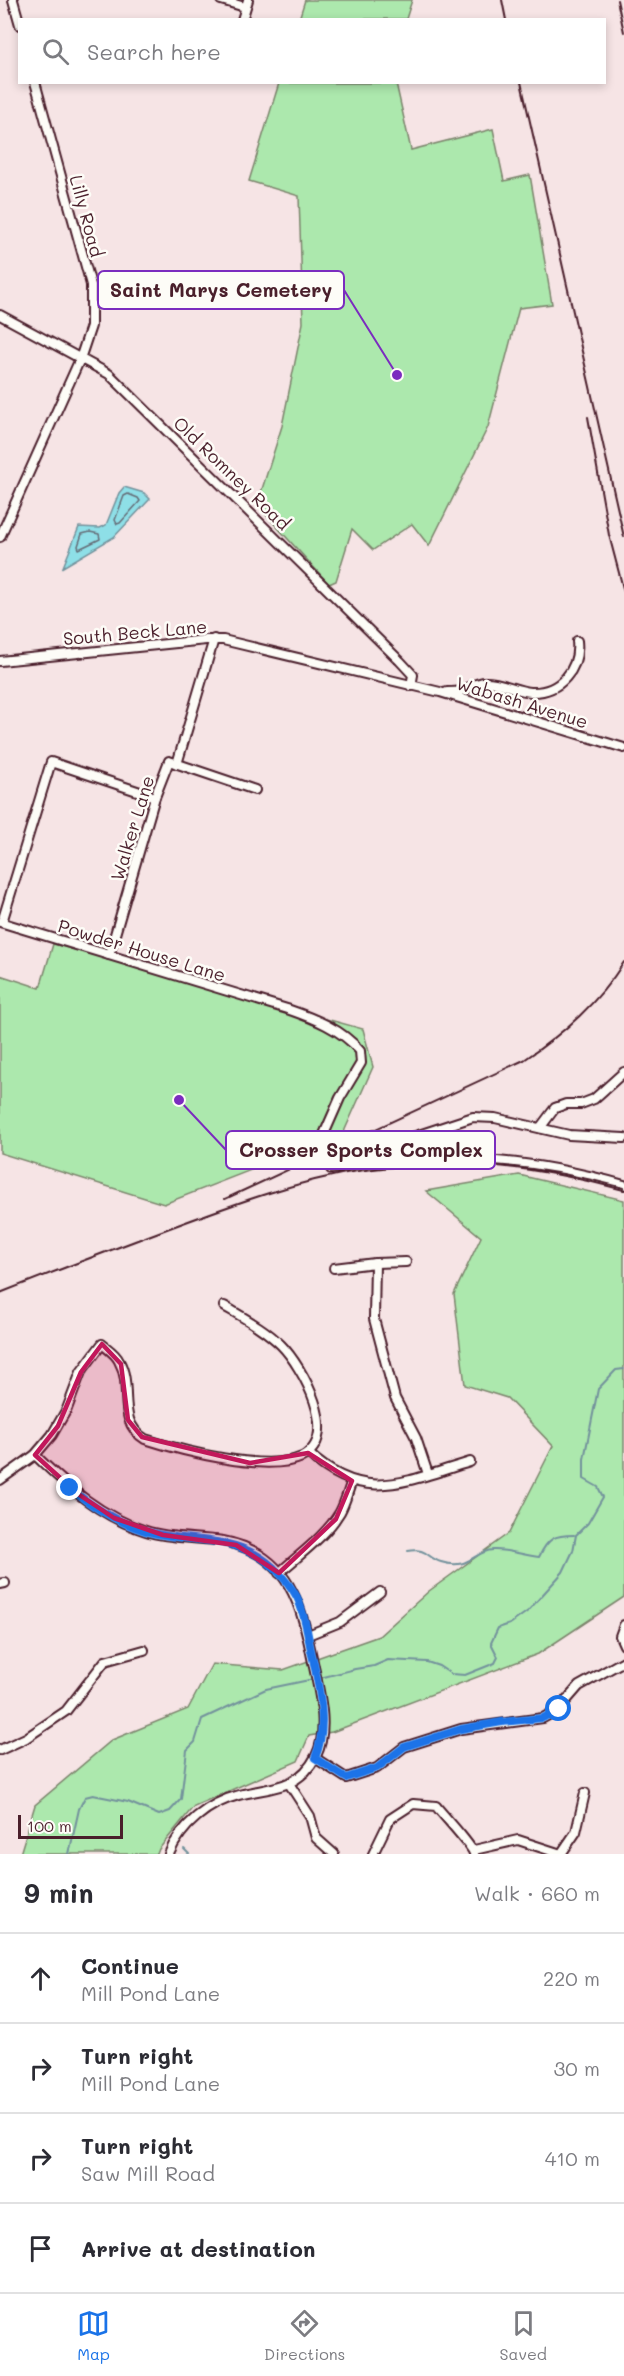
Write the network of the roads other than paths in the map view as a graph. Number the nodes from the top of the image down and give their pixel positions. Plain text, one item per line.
1 (13, 0) edge
2 (221, 0) edge
3 (247, 4) edge
4 (18, 18) edge
5 (36, 84) edge
6 (0, 315) edge
7 (80, 359) junction
8 (0, 537) edge
9 (214, 639) junction
10 (577, 641) dead end
11 (0, 661) edge
12 (411, 686) junction
13 (440, 692) junction
14 (624, 748) edge
15 (177, 764) junction
16 (255, 790) dead end
17 (155, 797) junction
18 (1, 922) edge
19 (109, 955) junction
20 (624, 1072) edge
21 (540, 1128) junction
22 (624, 1138) edge
23 (326, 1160) junction
24 (624, 1185) edge
25 (406, 1262) dead end
26 (375, 1263) junction
27 (334, 1268) dead end
28 (224, 1306) dead end
29 (308, 1453) junction
30 (35, 1455) junction
31 (470, 1462) dead end
32 (428, 1474) junction
33 (0, 1480) edge
34 (352, 1481) junction
35 (279, 1573) junction
36 (380, 1592) dead end
37 (624, 1625) edge
38 (308, 1635) junction
39 (624, 1645) edge
40 (144, 1650) dead end
41 (624, 1661) edge
42 (0, 1750) edge
43 (315, 1758) junction
44 (290, 1785) junction
45 (585, 1793) dead end
46 (474, 1852) edge
47 (169, 1854) edge
48 (334, 1854) edge
49 (373, 1854) edge
50 (561, 1854) edge

1 - 4 street
2 - 3 street
5 - 7 street, Lilly Road
6 - 7 street, Old Romney Road
7 - 8 street, Lilly Road
7 - 12 street, Old Romney Road
9 - 11 street, South Beck Lane
9 - 12 street, South Beck Lane
9 - 15 street
10 - 13 street
12 - 13 street, Wabash Avenue
13 - 14 street, Wabash Avenue
15 - 16 street, Walker Lane
15 - 17 street, Walker Lane
17 - 18 street
17 - 19 street, Walker Lane
18 - 19 street, Powder House Lane
19 - 23 street, Powder House Lane
20 - 21 street
21 - 22 street
21 - 23 street
23 - 24 street
25 - 26 street
26 - 27 street
26 - 32 street
28 - 29 street
29 - 30 street
29 - 34 street
30 - 33 street
30 - 35 street
31 - 32 street
32 - 34 street
34 - 35 street
35 - 38 street
36 - 38 street
37 - 39 street
38 - 43 street
40 - 42 street
41 - 43 street
43 - 44 street
44 - 47 street
44 - 48 street
45 - 50 street
46 - 49 street
46 - 50 street

